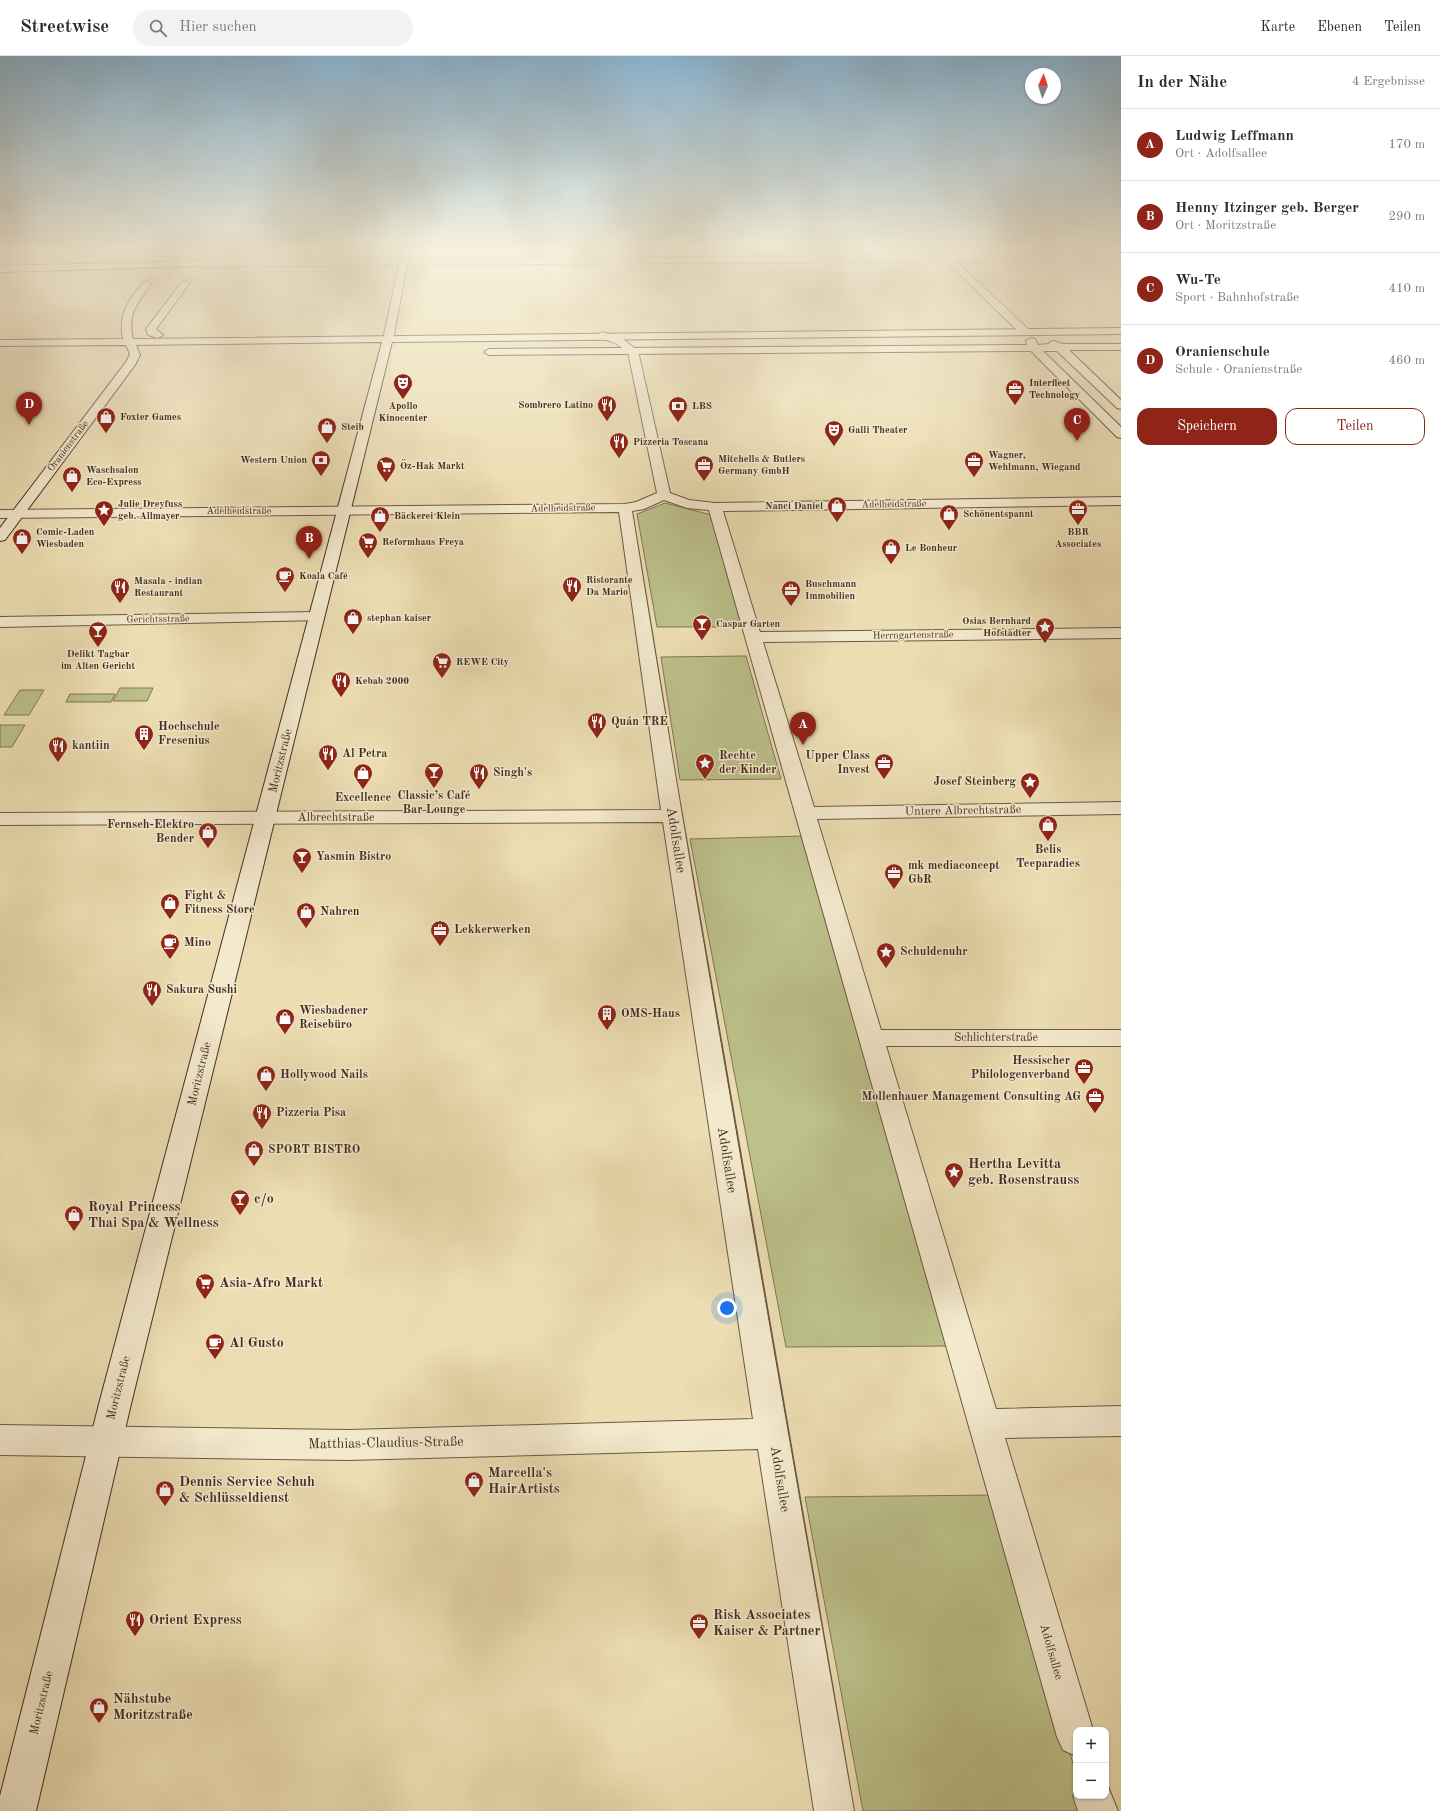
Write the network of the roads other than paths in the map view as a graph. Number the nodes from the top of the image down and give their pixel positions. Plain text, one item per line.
1 (104, 331) dead end
2 (128, 331) edge
3 (147, 331) edge
4 (151, 331) edge
5 (390, 331) edge
6 (1121, 331) edge
7 (1025, 332) junction
8 (882, 333) junction
9 (158, 335) junction
10 (602, 335) junction
11 (662, 335) junction
12 (388, 339) junction
13 (192, 341) junction
14 (130, 342) junction
15 (0, 343) edge
16 (62, 343) junction
17 (1121, 347) edge
18 (1034, 348) junction
19 (1059, 348) junction
20 (895, 349) junction
21 (633, 351) junction
22 (655, 351) junction
23 (481, 352) dead end
24 (381, 353) junction
25 (398, 353) dead end
26 (121, 355) dead end
27 (135, 355) junction
28 (149, 355) dead end
29 (1121, 406) edge
30 (1121, 434) edge
31 (664, 496) junction
32 (1121, 501) edge
33 (715, 507) junction
34 (625, 508) junction
35 (345, 510) junction
36 (0, 514) edge
37 (17, 514) junction
38 (0, 537) edge
39 (316, 617) junction
40 (0, 622) edge
41 (1121, 632) edge
42 (753, 637) junction
43 (1121, 808) edge
44 (806, 813) junction
45 (672, 816) junction
46 (266, 818) junction
47 (0, 819) edge
48 (871, 1038) junction
49 (1121, 1038) edge
50 (1121, 1421) edge
51 (985, 1424) junction
52 (772, 1434) junction
53 (0, 1440) edge
54 (106, 1440) junction
55 (1073, 1727) edge
56 (1094, 1799) edge
57 (16, 1811) edge
58 (834, 1811) edge
59 (1098, 1811) edge

1 - 16 street
2 - 14 street
3 - 9 street
4 - 9 street
5 - 12 street, Moritzstraße
6 - 7 street
7 - 8 street
7 - 18 street
7 - 19 street
8 - 11 street
8 - 20 street
9 - 13 street
10 - 11 street
10 - 12 street
10 - 21 street
11 - 22 street
12 - 13 street
12 - 24 street, Moritzstraße
13 - 14 street
14 - 16 street
14 - 27 street
15 - 16 street
17 - 19 street
18 - 19 street
18 - 20 street
18 - 30 street
19 - 29 street
20 - 22 street
21 - 22 street
21 - 23 street
21 - 31 street
24 - 25 street
24 - 35 street, Moritzstraße
26 - 27 street
27 - 28 street
27 - 37 street, Oranienstraße
31 - 33 street, Adelheidstraße
31 - 34 street, Adelheidstraße
32 - 33 street, Adelheidstraße
33 - 42 street, Adolfsallee
34 - 35 street, Adelheidstraße
34 - 45 street, Adolfsallee
35 - 37 street, Adelheidstraße
35 - 39 street, Moritzstraße
36 - 37 street, Adelheidstraße
37 - 38 street, Oranienstraße
39 - 40 street, Gerichtsstraße
39 - 46 street, Moritzstraße
41 - 42 street, Herrngartenstraße
42 - 44 street, Adolfsallee
43 - 44 street, Untere Albrechtstraße
44 - 48 street, Adolfsallee
45 - 46 street, Albrechtstraße
45 - 52 street, Adolfsallee
46 - 47 street, Albrechtstraße
46 - 54 street, Moritzstraße
48 - 49 street, Schlichterstraße
48 - 51 street, Adolfsallee
50 - 51 street
51 - 55 street, Adolfsallee
52 - 54 street, Matthias-Claudius-Straße
52 - 58 street, Adolfsallee
53 - 54 street, Matthias-Claudius-Straße
54 - 57 street, Moritzstraße
56 - 59 street

